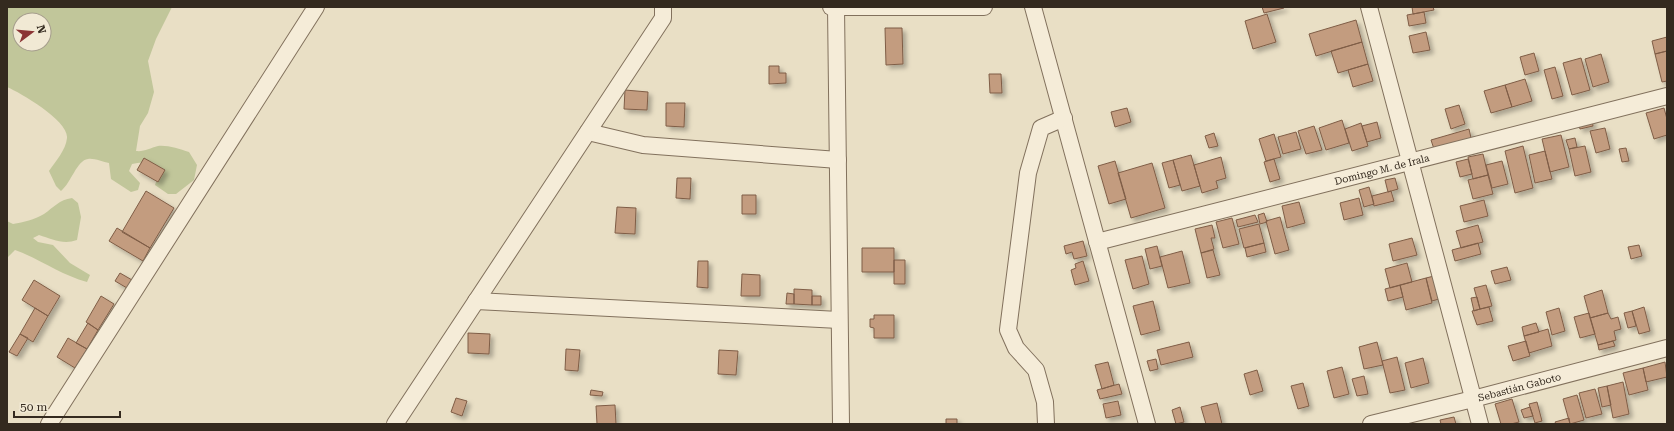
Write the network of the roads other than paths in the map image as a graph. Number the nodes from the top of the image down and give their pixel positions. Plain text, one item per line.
1 (316, 7) edge
2 (663, 7) edge
3 (831, 7) edge
4 (836, 7) edge
5 (984, 7) edge
6 (1033, 7) edge
7 (1369, 7) edge
8 (1667, 96) edge
9 (1064, 118) junction
10 (588, 132) junction
11 (838, 160) junction
12 (1410, 162) junction
13 (1098, 242) junction
14 (476, 301) junction
15 (839, 320) junction
16 (1667, 348) edge
17 (1473, 399) junction
18 (401, 421) edge
19 (49, 424) edge
20 (841, 424) edge
21 (1046, 424) edge
22 (1147, 424) edge
23 (1371, 424) edge
24 (1480, 424) edge

1 - 19 street
2 - 10 street
3 - 4 street
4 - 5 street
4 - 11 street
6 - 9 street
7 - 12 street
8 - 12 street, Domingo M. de Irala
9 - 13 street
9 - 21 street
10 - 11 street
10 - 14 street
11 - 15 street
12 - 13 street, Domingo M. de Irala
12 - 17 street
13 - 22 street
14 - 15 street
14 - 18 street
15 - 20 street
16 - 17 street, Sebastián Gaboto
17 - 23 street, Sebastián Gaboto
17 - 24 street

